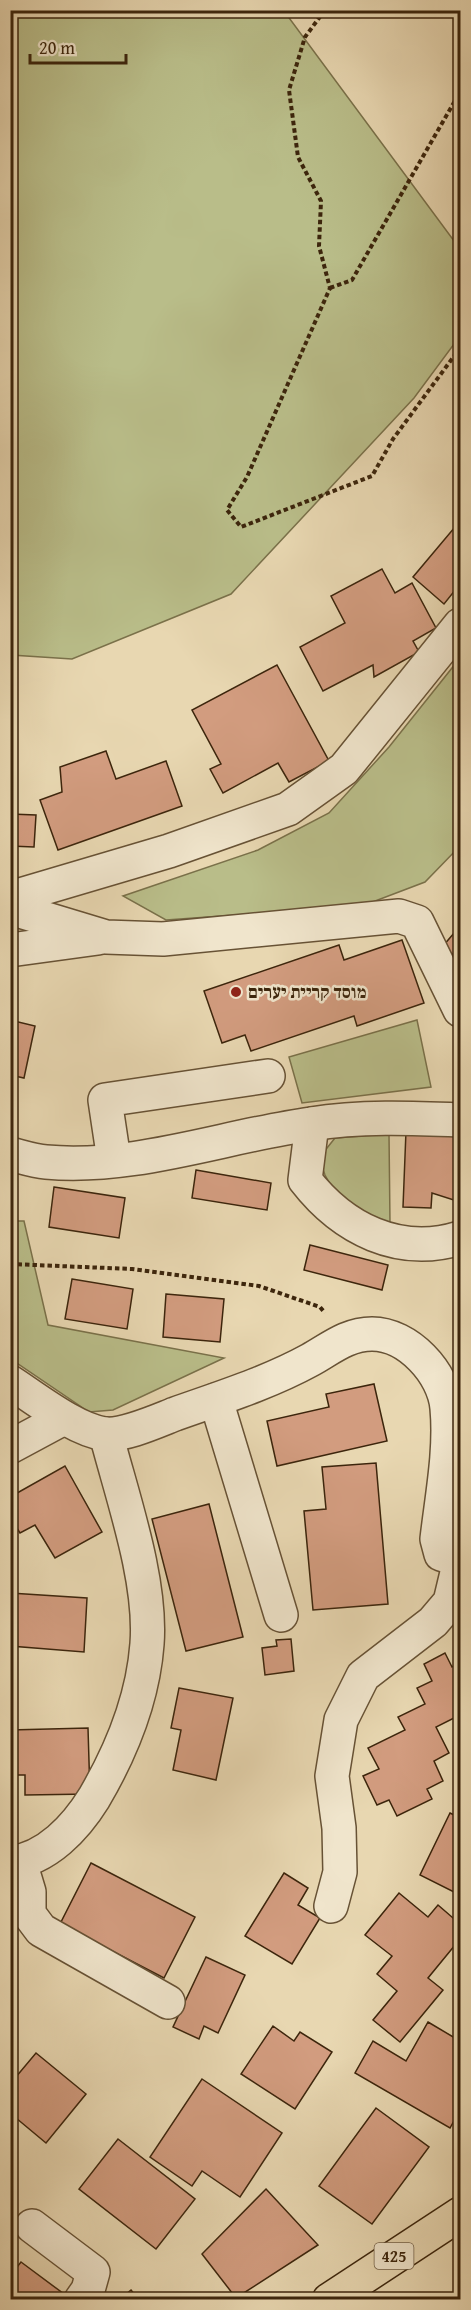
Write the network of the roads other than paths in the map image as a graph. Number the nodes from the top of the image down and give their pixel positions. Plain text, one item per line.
1 (460, 625) edge
2 (10, 898) edge
3 (10, 908) edge
4 (106, 937) junction
5 (10, 950) edge
6 (460, 1010) edge
7 (268, 1076) dead end
8 (460, 1120) edge
9 (312, 1124) junction
10 (10, 1154) edge
11 (114, 1160) junction
12 (460, 1238) edge
13 (10, 1382) edge
14 (216, 1400) junction
15 (64, 1418) junction
16 (106, 1434) junction
17 (10, 1447) edge
18 (460, 1560) edge
19 (281, 1615) dead end
20 (15, 1862) edge
21 (331, 1906) dead end
22 (168, 2002) dead end
23 (460, 2214) edge
24 (32, 2226) dead end
25 (81, 2300) edge
26 (329, 2300) edge

1 - 2 street
3 - 4 street
4 - 5 street
4 - 6 street
7 - 11 street
8 - 9 street
9 - 11 street
9 - 12 street
10 - 11 street
13 - 15 street
14 - 16 street
14 - 18 street
14 - 19 street
15 - 16 street
15 - 17 street
16 - 20 street
18 - 21 street
20 - 22 street
23 - 26 main road, 425
24 - 25 street

